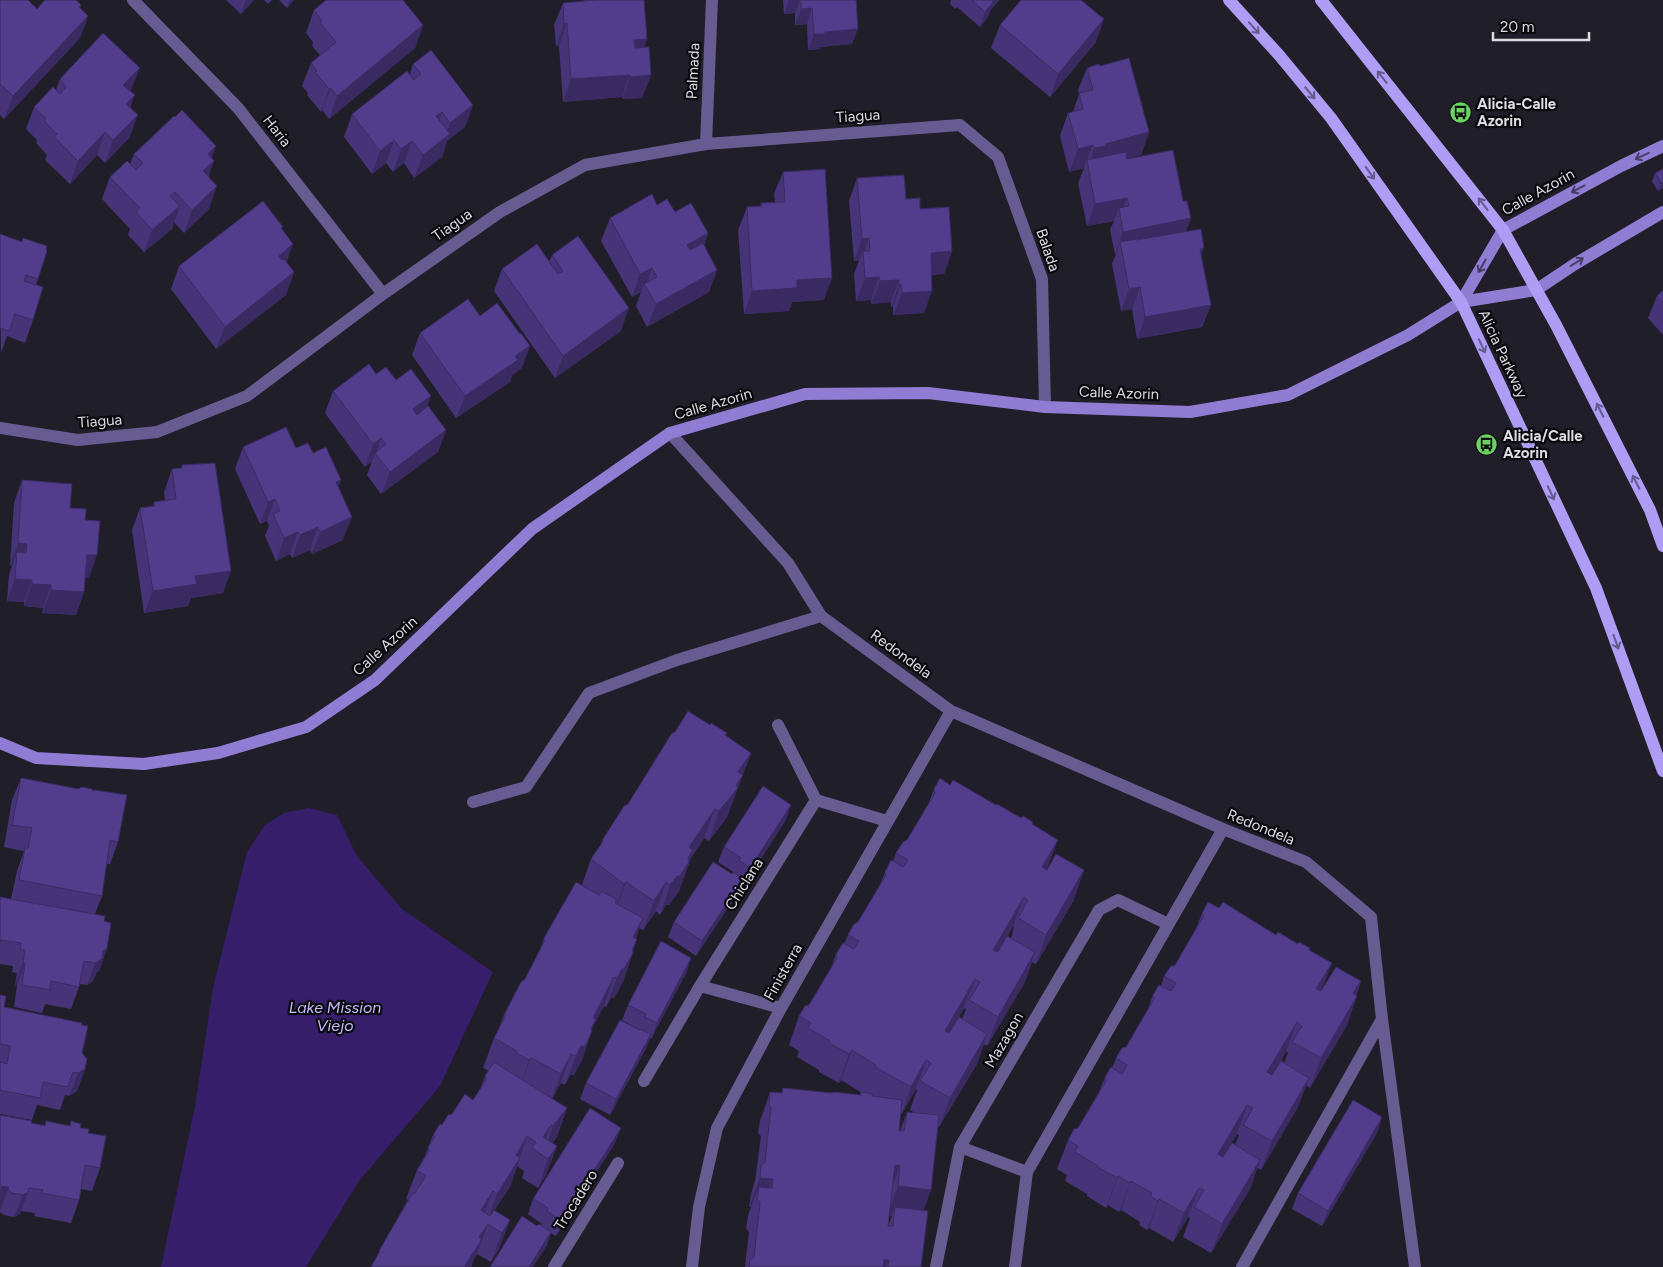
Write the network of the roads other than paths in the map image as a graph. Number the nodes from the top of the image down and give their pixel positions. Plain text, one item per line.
1 (133, 0) edge
2 (712, 0) edge
3 (1229, 0) edge
4 (1321, 0) edge
5 (960, 125) joint
6 (706, 144) junction
7 (1663, 146) edge
8 (1663, 212) edge
9 (1503, 230) junction
10 (1536, 290) junction
11 (383, 294) junction
12 (1461, 302) junction
13 (1045, 407) junction
14 (0, 428) edge
15 (670, 433) junction
16 (1663, 546) edge
17 (820, 616) junction
18 (951, 711) junction
19 (778, 725) dead end
20 (0, 743) edge
21 (1663, 771) edge
22 (816, 800) junction
23 (473, 802) dead end
24 (887, 821) junction
25 (1223, 829) junction
26 (1168, 924) junction
27 (700, 986) junction
28 (781, 1008) junction
29 (1382, 1019) junction
30 (644, 1080) dead end
31 (960, 1147) junction
32 (618, 1163) dead end
33 (1027, 1172) junction
34 (562, 1254) junction
35 (554, 1267) edge
36 (567, 1267) edge
37 (692, 1267) edge
38 (936, 1267) edge
39 (1015, 1267) edge
40 (1242, 1267) edge
41 (1415, 1267) edge

1 - 11 street, Haria
2 - 6 street, Palmada
3 -> 12 main road, Alicia Parkway
9 -> 4 main road
5 - 6 street, Tiagua
5 - 13 street, Balada
6 - 11 street, Tiagua
7 -> 9 street, Calle Azorin
10 -> 8 street, Calle Azorin
9 - 10 main road
9 -> 12 street, Calle Azorin
10 - 12 street, Calle Azorin
16 -> 10 main road
11 - 14 street, Tiagua
12 - 13 street, Calle Azorin
12 -> 21 main road, Alicia Parkway
13 - 15 street, Calle Azorin
15 - 17 street, Redondela
15 - 20 street, Calle Azorin
17 - 18 street, Redondela
17 - 23 street
18 - 24 street, Finisterra
18 - 25 street, Redondela
19 - 22 street
22 - 24 street
22 - 27 street, Chiclana
24 - 28 street, Finisterra
25 - 26 street
25 - 29 street, Redondela
26 - 31 street, Mazagon
26 - 33 street
27 - 28 street
27 - 30 street, Chiclana
28 - 37 street, Finisterra
29 - 40 street
29 - 41 street, Redondela
31 - 33 street
31 - 38 street, Mazagon
32 - 34 street, Trocadero
33 - 39 street
34 - 35 street, Trocadero
34 - 36 street, Trocadero

